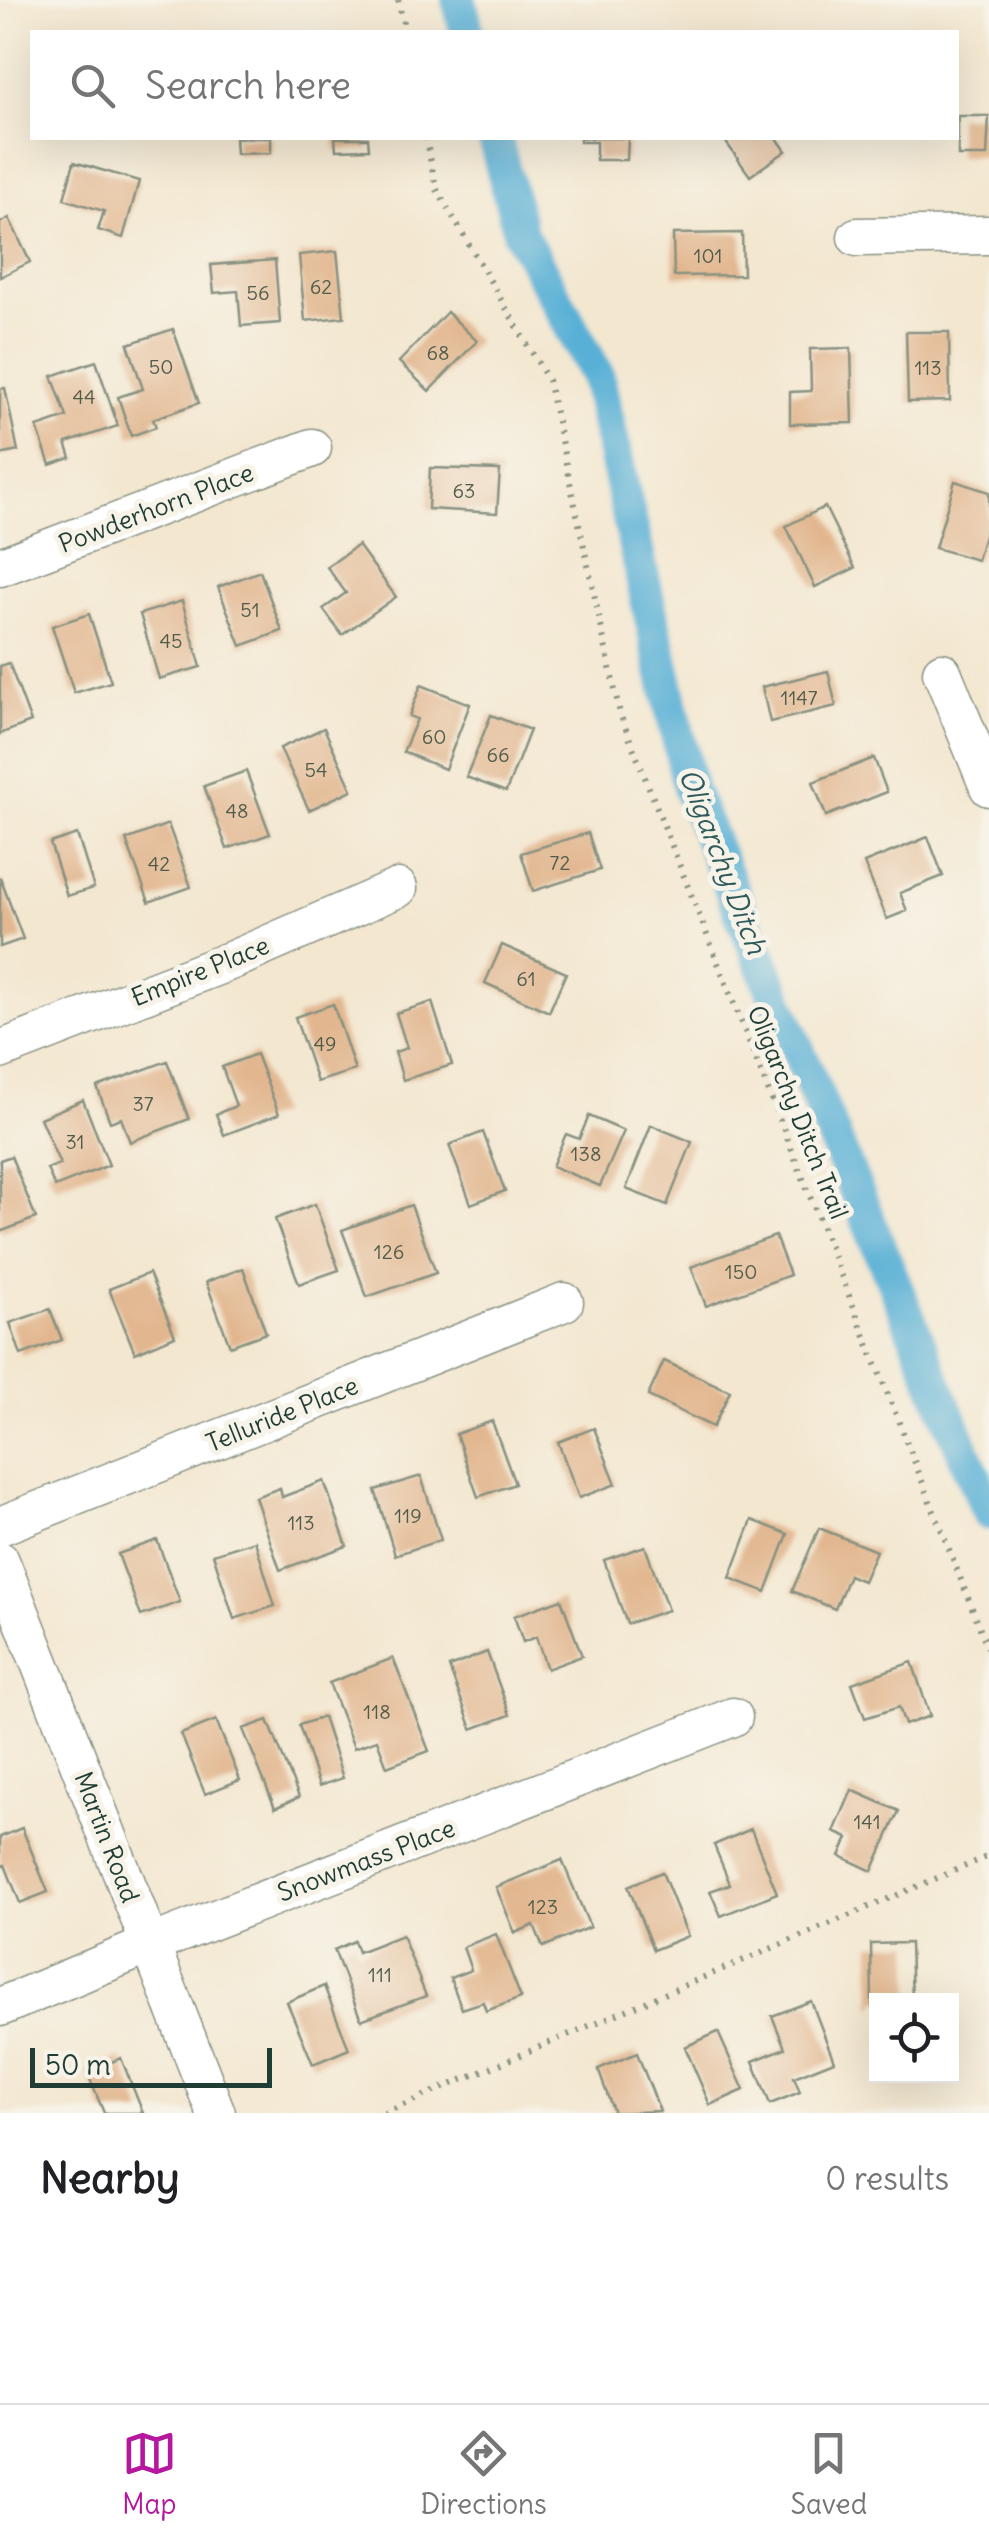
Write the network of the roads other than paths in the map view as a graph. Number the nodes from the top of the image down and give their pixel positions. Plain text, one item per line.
1 (856, 236) dead end
2 (989, 236) edge
3 (312, 448) dead end
4 (0, 567) edge
5 (942, 672) dead end
6 (989, 787) edge
7 (398, 888) dead end
8 (0, 1050) edge
9 (564, 1302) dead end
10 (0, 1526) edge
11 (0, 1561) edge
12 (733, 1718) dead end
13 (149, 1945) junction
14 (0, 2007) edge
15 (216, 2113) edge

1 - 2 street
3 - 4 street, Powderhorn Place
5 - 6 street
7 - 8 street, Empire Place
9 - 10 street, Telluride Place
11 - 13 street, Martin Road
12 - 13 street, Snowmass Place
13 - 14 street, Snowmass Place
13 - 15 street, Martin Road

